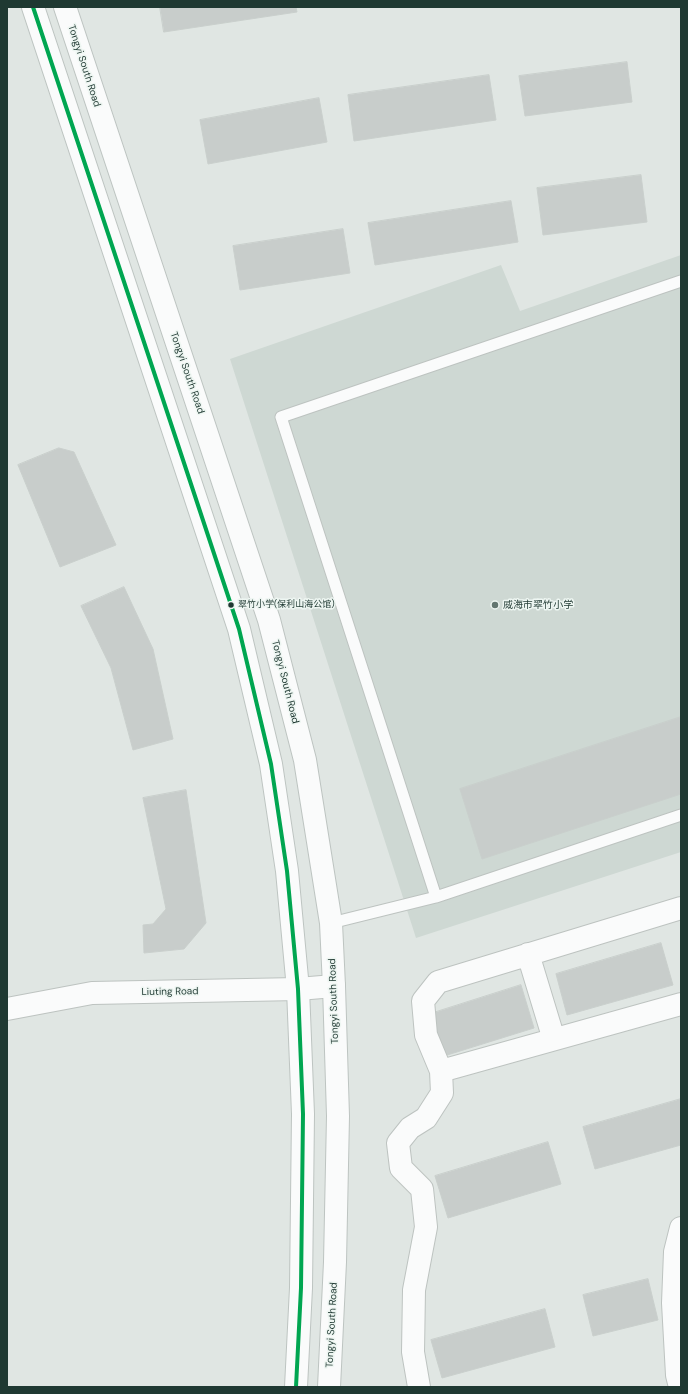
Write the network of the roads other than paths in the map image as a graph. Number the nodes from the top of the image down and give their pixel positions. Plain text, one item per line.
1 (33, 7) edge
2 (65, 7) edge
3 (681, 281) edge
4 (681, 815) edge
5 (436, 897) junction
6 (681, 908) edge
7 (331, 923) junction
8 (528, 954) junction
9 (334, 986) junction
10 (298, 989) junction
11 (681, 1004) edge
12 (7, 1009) edge
13 (552, 1033) dead end
14 (441, 1071) junction
15 (681, 1228) edge
16 (296, 1387) edge
17 (330, 1387) edge
18 (418, 1387) edge
19 (680, 1387) edge

1 - 10 main road
2 - 7 main road, Tongyi South Road
3 - 5 lane
4 - 5 lane
5 - 7 lane
6 - 8 main road
7 - 9 main road, Tongyi South Road
8 - 13 main road
8 - 14 main road
9 - 10 main road, Liuting Road
9 - 17 main road, Tongyi South Road
10 - 12 main road, Liuting Road
10 - 16 main road
11 - 14 main road
14 - 18 main road
15 - 19 main road

